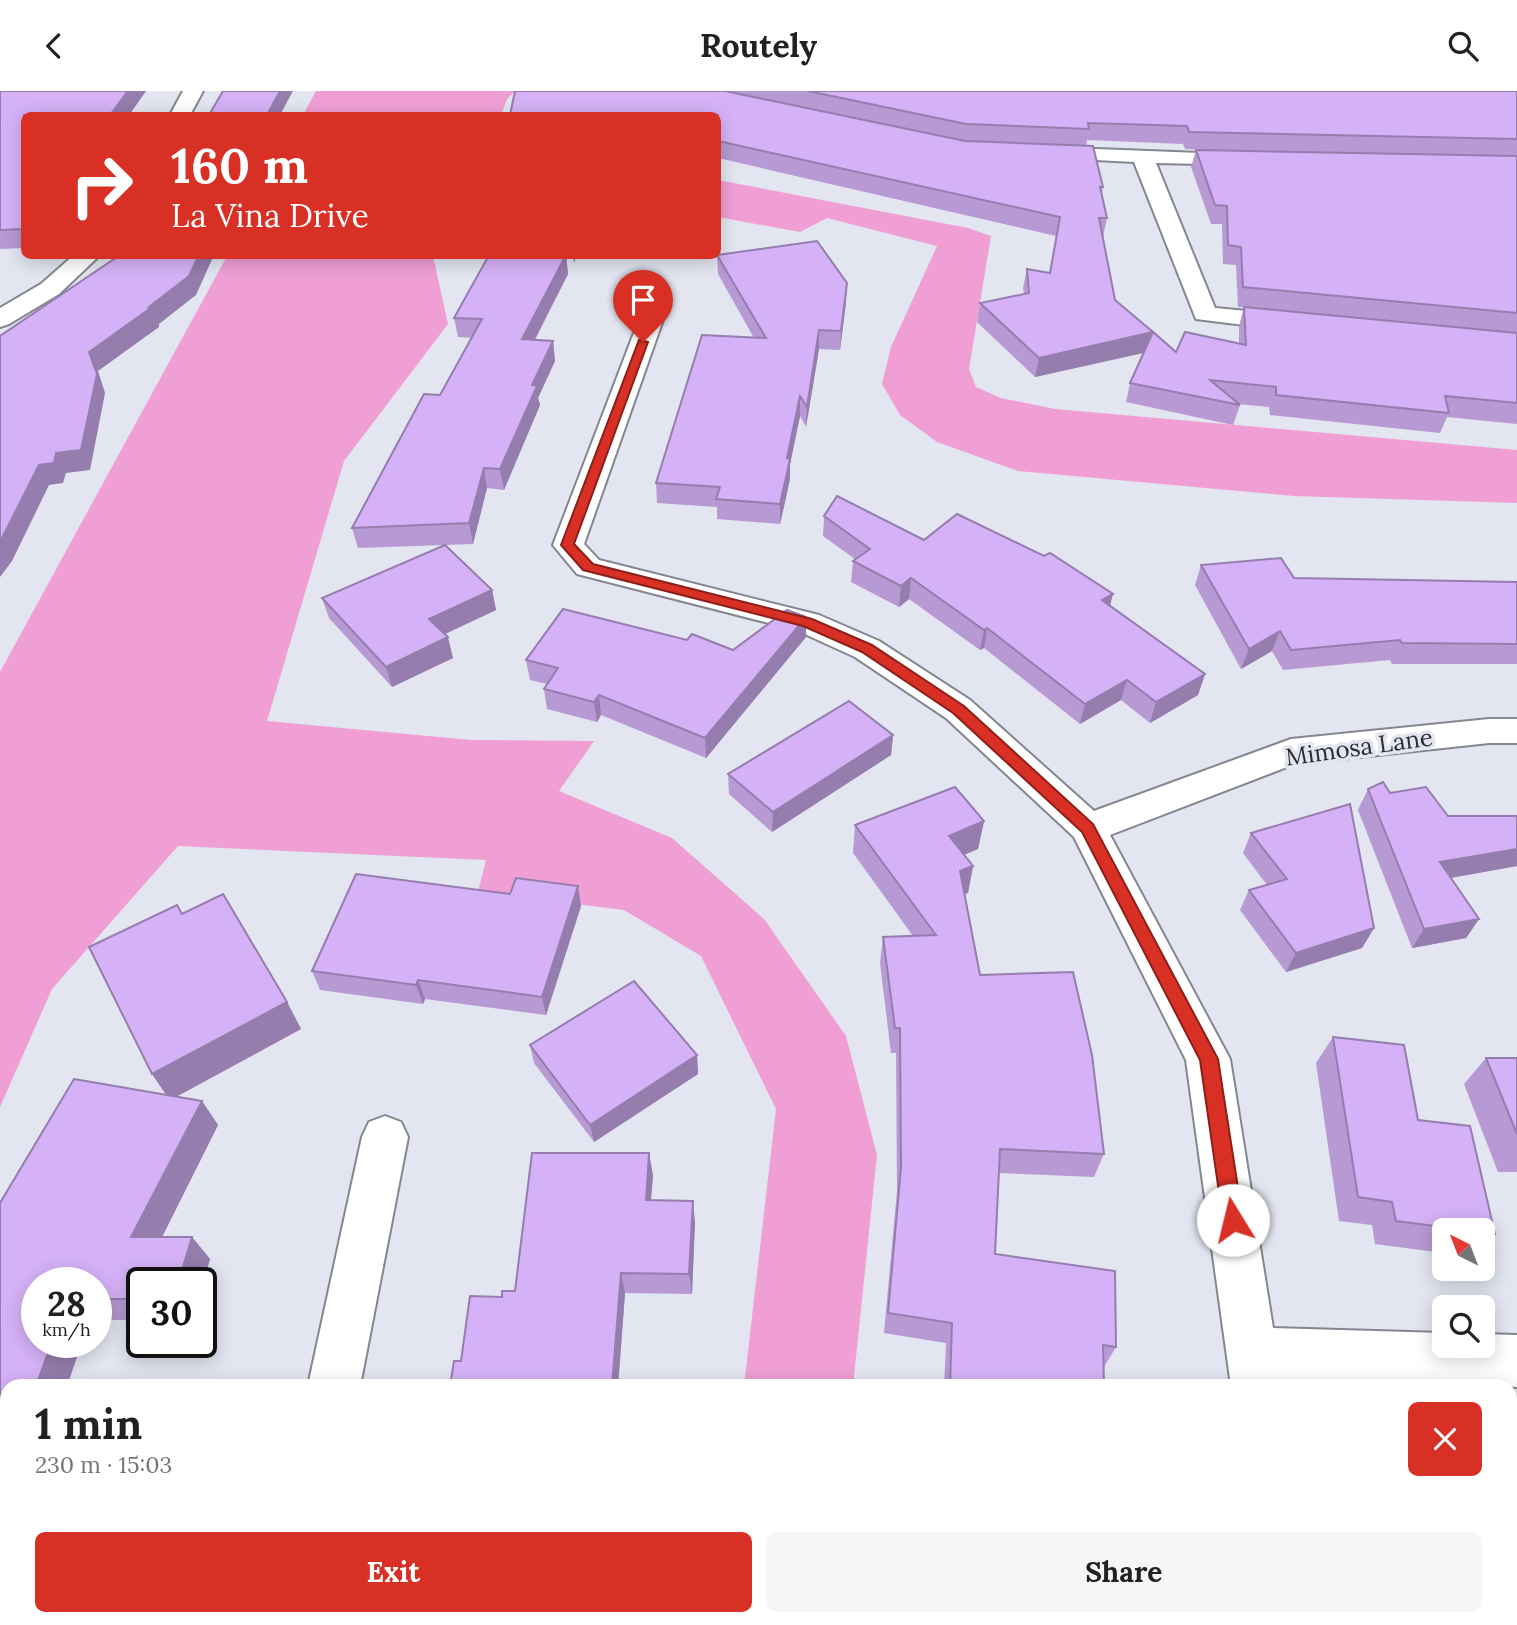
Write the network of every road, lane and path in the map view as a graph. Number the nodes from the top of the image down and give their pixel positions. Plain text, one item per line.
1 (192, 91) edge
2 (182, 112) edge
3 (1019, 152) edge
4 (1143, 157) junction
5 (1268, 160) edge
6 (84, 259) edge
7 (652, 317) dead end
8 (0, 319) edge
9 (1314, 325) edge
10 (1517, 731) edge
11 (1088, 828) junction
12 (385, 1137) dead end
13 (1517, 1361) edge
14 (1255, 1370) edge
15 (335, 1379) edge

1 - 2 street
3 - 4 street
4 - 5 street
4 - 9 street
6 - 8 street
7 - 11 street
10 - 11 street, Mimosa Lane
11 - 14 street
12 - 15 street
13 - 14 street

